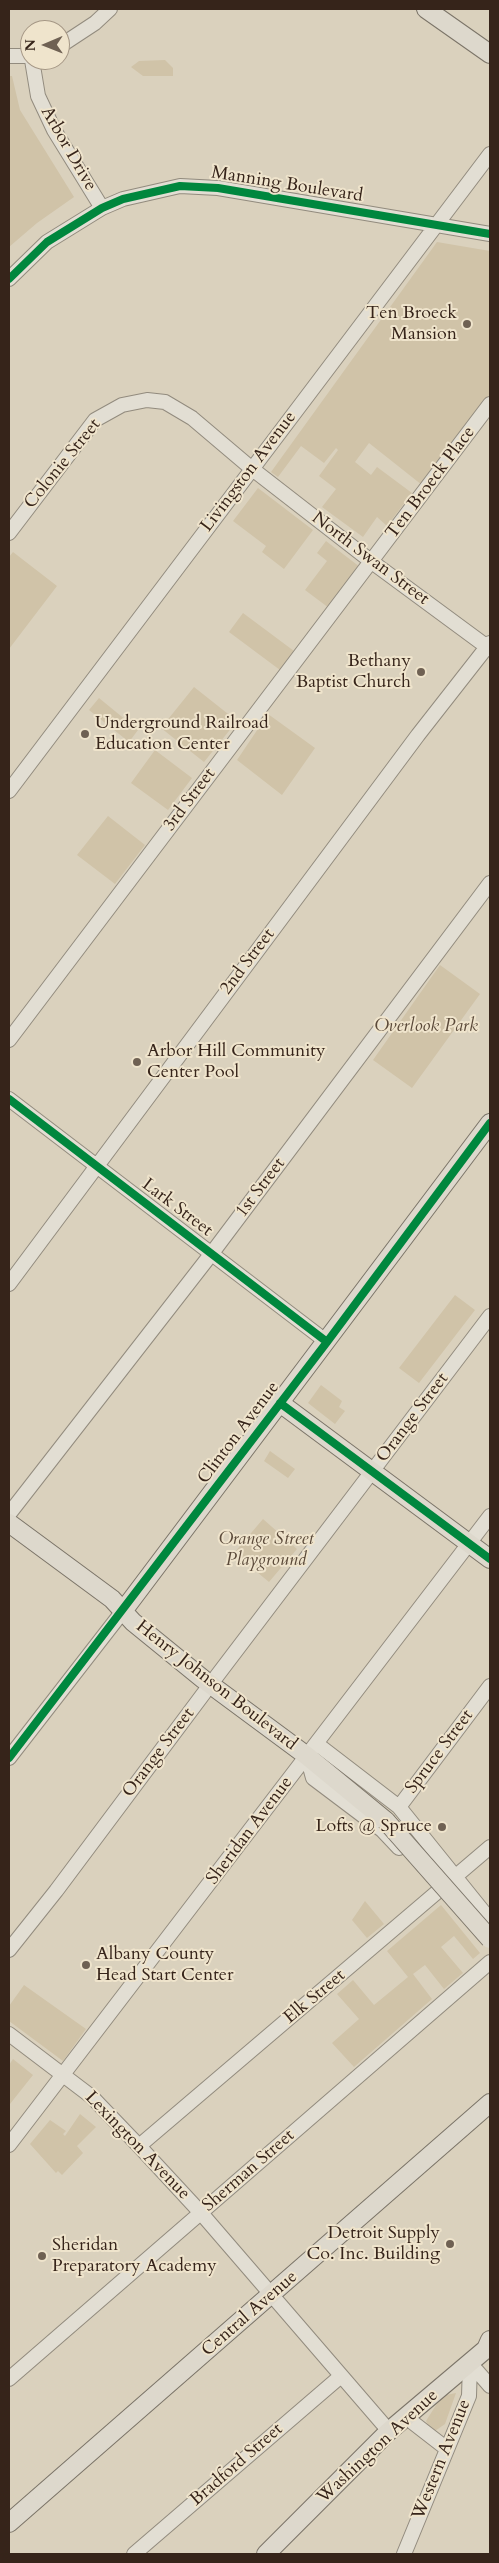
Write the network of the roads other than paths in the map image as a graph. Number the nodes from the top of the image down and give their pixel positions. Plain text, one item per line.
1 (110, 9) edge
2 (426, 9) edge
3 (70, 39) edge
4 (490, 54) edge
5 (34, 70) edge
6 (490, 154) edge
7 (102, 208) junction
8 (438, 225) junction
9 (490, 234) edge
10 (9, 279) edge
11 (490, 404) edge
12 (251, 468) junction
13 (9, 533) edge
14 (372, 562) junction
15 (489, 646) edge
16 (9, 791) edge
17 (490, 882) edge
18 (9, 1040) edge
19 (9, 1099) edge
20 (487, 1134) edge
21 (96, 1166) junction
22 (212, 1252) junction
23 (9, 1284) edge
24 (490, 1316) edge
25 (327, 1342) junction
26 (280, 1403) junction
27 (373, 1472) junction
28 (9, 1514) edge
29 (490, 1516) edge
30 (9, 1523) edge
31 (469, 1544) junction
32 (490, 1559) edge
33 (123, 1611) junction
34 (210, 1684) junction
35 (490, 1686) edge
36 (312, 1750) junction
37 (9, 1758) edge
38 (399, 1807) junction
39 (490, 1847) edge
40 (454, 1878) junction
41 (439, 1890) junction
42 (490, 1920) edge
43 (490, 1939) edge
44 (490, 1949) edge
45 (9, 1950) edge
46 (490, 1962) edge
47 (9, 2034) edge
48 (62, 2075) junction
49 (490, 2104) edge
50 (9, 2145) edge
51 (139, 2146) junction
52 (201, 2212) junction
53 (271, 2295) junction
54 (490, 2340) edge
55 (470, 2363) junction
56 (341, 2376) junction
57 (9, 2379) edge
58 (490, 2386) edge
59 (407, 2418) junction
60 (389, 2431) junction
61 (447, 2449) junction
62 (9, 2524) edge
63 (134, 2554) edge
64 (266, 2554) edge
65 (404, 2554) edge

1 - 3 street
2 - 4 main road
5 - 7 street, Arbor Drive
6 - 8 street, Livingston Avenue
7 - 8 street, Manning Boulevard
7 - 10 street, Manning Boulevard
8 - 9 street, Manning Boulevard
8 - 12 street, Livingston Avenue
11 - 14 street, Ten Broeck Place
12 - 13 street, Colonie Street
12 - 14 street, North Swan Street
12 - 16 street, Livingston Avenue
14 - 15 street, North Swan Street
14 - 18 street, 3rd Street
15 - 21 street, 2nd Street
17 - 22 street, 1st Street
19 - 21 street, Lark Street
20 - 25 main road, Clinton Avenue
21 - 22 street, Lark Street
21 - 23 street, 2nd Street
22 - 25 street, Lark Street
22 - 28 street, 1st Street
24 - 27 street, Orange Street
25 - 26 main road, Clinton Avenue
26 - 27 main road
26 - 33 main road, Clinton Avenue
27 - 31 main road
27 - 34 street, Orange Street
29 - 31 street, Sheridan Avenue
30 - 33 main road, Henry Johnson Boulevard
31 - 32 main road
31 - 36 street, Sheridan Avenue
33 - 34 main road, Henry Johnson Boulevard
33 - 37 street, Clinton Avenue
34 - 36 main road, Henry Johnson Boulevard
34 - 45 street, Orange Street
35 - 38 street, Spruce Street
36 - 38 street, Spruce Street
36 - 41 street, Henry Johnson Boulevard
36 - 43 main road, Henry Johnson Boulevard, bridge
36 - 48 street, Sheridan Avenue
38 - 40 street
39 - 40 street, Elk Street
40 - 41 street, Elk Street
40 - 42 street
41 - 44 street, Henry Johnson Boulevard
41 - 51 street, Elk Street
46 - 52 street, Sherman Street
47 - 48 street, Lexington Avenue
48 - 50 street, Sheridan Avenue
48 - 51 street, Lexington Avenue
49 - 53 main road, Central Avenue
51 - 52 street, Lexington Avenue
52 - 53 street, Lexington Avenue
52 - 57 street, Sherman Street
53 - 56 street, Lexington Avenue
53 - 62 main road, Central Avenue
54 - 55 main road, Washington Avenue
55 - 58 street
55 - 59 main road, Washington Avenue
55 - 61 street, Western Avenue
56 - 60 street, Lexington Avenue
56 - 63 street, Bradford Street
59 - 60 main road, Washington Avenue
59 - 61 street
60 - 64 main road, Washington Avenue
61 - 65 street, Western Avenue

